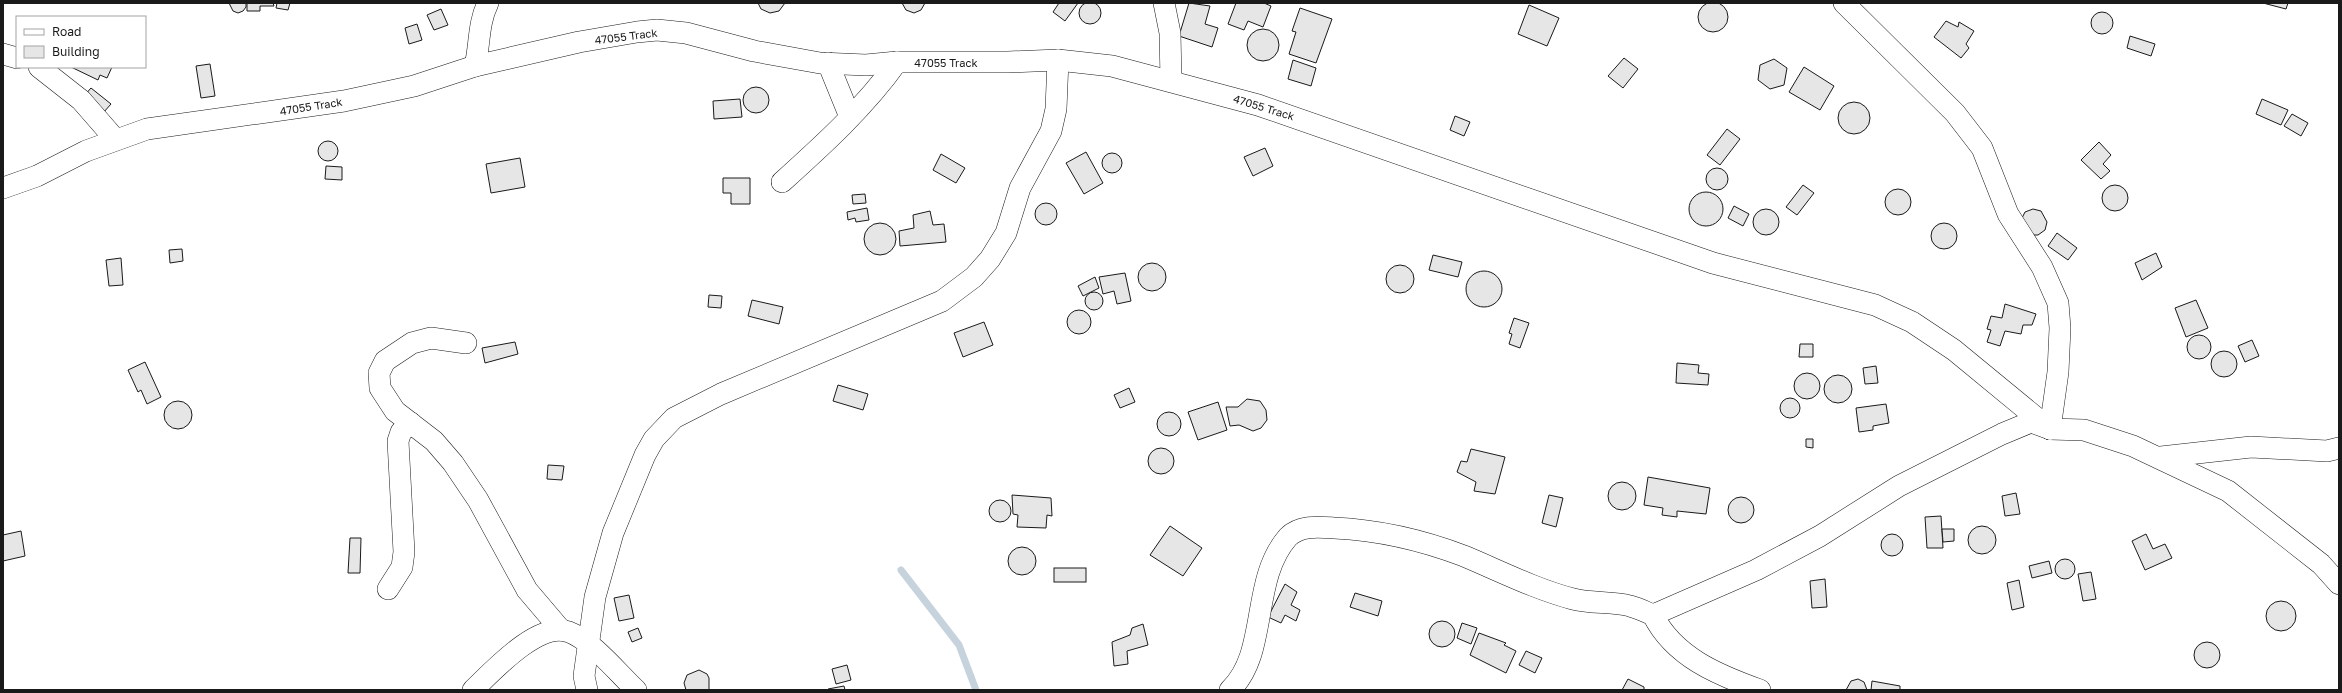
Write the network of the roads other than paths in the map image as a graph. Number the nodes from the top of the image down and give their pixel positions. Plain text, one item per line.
1 (488, 3) edge
2 (1164, 3) edge
3 (1844, 3) edge
4 (3, 54) edge
5 (16, 58) edge
6 (1058, 60) junction
7 (897, 62) junction
8 (828, 63) junction
9 (475, 66) junction
10 (40, 68) edge
11 (1171, 80) junction
12 (850, 117) junction
13 (116, 139) junction
14 (782, 182) dead end
15 (3, 188) edge
16 (466, 343) dead end
17 (411, 423) junction
18 (2050, 429) junction
19 (2339, 448) edge
20 (2161, 458) junction
21 (2339, 584) edge
22 (388, 589) dead end
23 (1653, 615) junction
24 (561, 630) junction
25 (588, 644) junction
26 (472, 690) edge
27 (587, 690) edge
28 (636, 690) edge
29 (1230, 690) edge
30 (1760, 690) edge

1 - 9 street
2 - 11 street
3 - 18 street
4 - 5 street
6 - 7 street, 47055 Track
6 - 11 street, 47055 Track
6 - 25 street
7 - 8 street, 47055 Track
7 - 12 street
8 - 9 street, 47055 Track
8 - 12 street
9 - 13 street, 47055 Track
10 - 13 street
11 - 18 street, 47055 Track
12 - 14 street
13 - 15 street, 47055 Track
16 - 17 street
17 - 22 street
17 - 24 street
18 - 20 street
18 - 23 street
19 - 20 street
20 - 21 street
23 - 29 street
23 - 30 street
24 - 25 street
24 - 26 street
25 - 27 street
25 - 28 street

